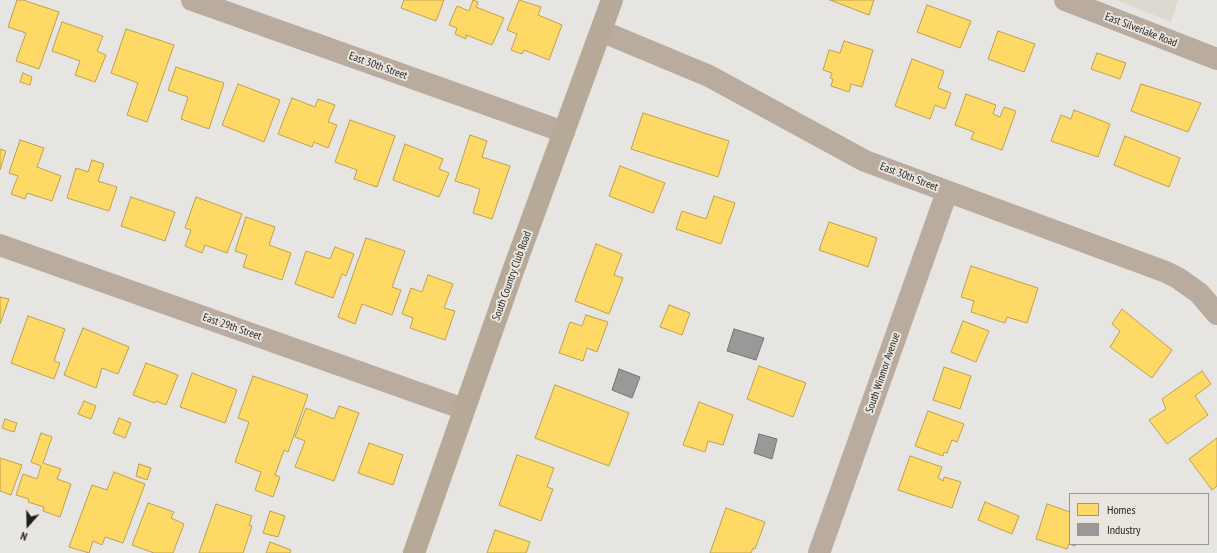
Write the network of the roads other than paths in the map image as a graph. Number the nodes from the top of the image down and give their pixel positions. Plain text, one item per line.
1 (192, 0) edge
2 (612, 0) edge
3 (1065, 0) edge
4 (601, 31) junction
5 (1217, 59) edge
6 (564, 132) junction
7 (947, 192) junction
8 (0, 245) edge
9 (1217, 314) edge
10 (464, 409) junction
11 (414, 553) edge
12 (819, 553) edge

1 - 6 street, East 30th Street
2 - 4 main road, South Country Club Road
3 - 5 street, East Silverlake Road
4 - 6 main road, South Country Club Road
4 - 7 street, East 30th Street
6 - 10 main road, South Country Club Road
7 - 9 street, East 30th Street
7 - 12 street, South Winmor Avenue
8 - 10 street, East 29th Street
10 - 11 main road, South Country Club Road

